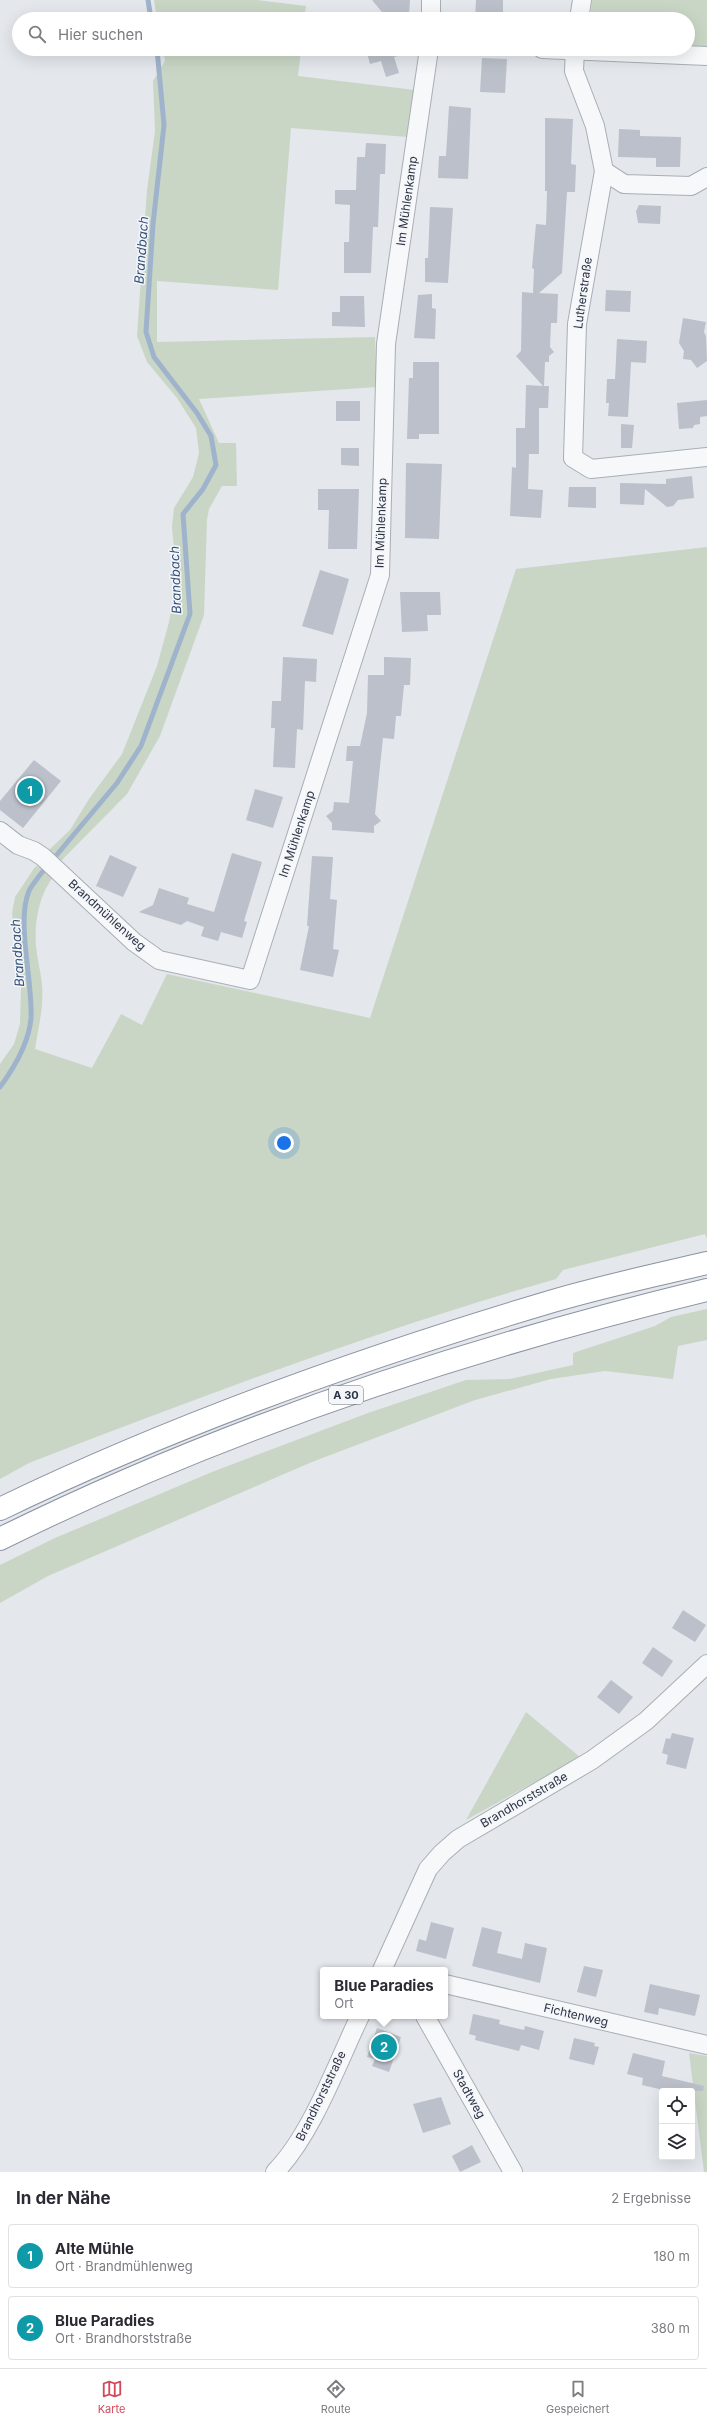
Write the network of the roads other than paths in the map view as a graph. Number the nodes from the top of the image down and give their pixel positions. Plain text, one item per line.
1 (431, 0) edge
2 (582, 0) edge
3 (430, 12) edge
4 (580, 12) edge
5 (695, 55) edge
6 (428, 56) edge
7 (575, 56) edge
8 (707, 56) edge
9 (604, 171) junction
10 (707, 177) edge
11 (707, 457) edge
12 (0, 831) edge
13 (250, 980) joint
14 (707, 1263) edge
15 (707, 1290) edge
16 (0, 1509) edge
17 (0, 1539) edge
18 (707, 1664) edge
19 (388, 1967) edge
20 (448, 1985) edge
21 (359, 2019) edge
22 (428, 2019) edge
23 (707, 2045) edge
24 (275, 2172) edge
25 (514, 2172) edge

1 - 3 street
2 - 4 street
5 - 8 street
6 - 13 street, Im Mühlenkamp
7 - 9 street, Lutherstraße
9 - 10 street
9 - 11 street, Lutherstraße
12 - 13 street, Brandmühlenweg
14 - 16 highway, A 30
15 - 17 highway, A 30
18 - 19 street, Brandhorststraße
20 - 23 street, Fichtenweg
21 - 24 street, Brandhorststraße
22 - 25 street, Stadtweg

